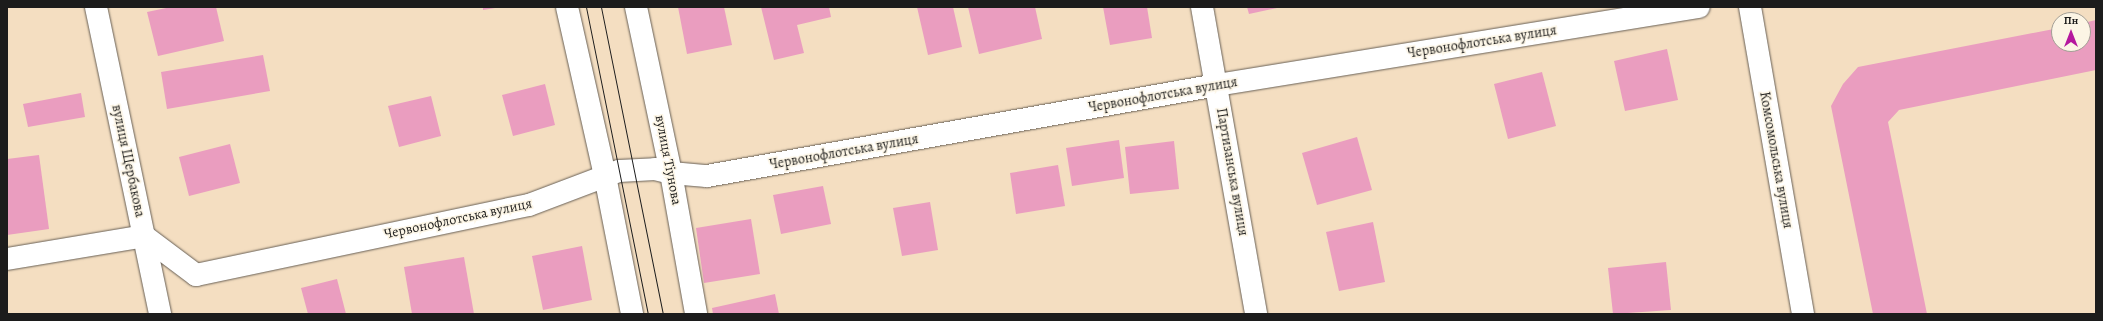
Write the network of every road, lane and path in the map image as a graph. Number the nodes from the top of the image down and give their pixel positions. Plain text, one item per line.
1 (96, 7) edge
2 (567, 7) edge
3 (636, 7) edge
4 (1202, 7) edge
5 (1699, 7) edge
6 (1750, 7) edge
7 (1217, 85) junction
8 (671, 173) junction
9 (605, 176) junction
10 (144, 236) junction
11 (7, 260) edge
12 (160, 314) edge
13 (632, 314) edge
14 (696, 314) edge
15 (1256, 314) edge
16 (1803, 314) edge

1 - 10 street, вулиця Щербакова
2 - 9 street
3 - 8 street, вулиця Тіунова
4 - 7 street, Партизанська вулиця
5 - 7 street, Червонофлотська вулиця
6 - 16 street, Комсомольська вулиця
7 - 8 street, Червонофлотська вулиця
7 - 15 street, Партизанська вулиця
8 - 9 street, Червонофлотська вулиця
8 - 14 street, вулиця Тіунова
9 - 10 street, Червонофлотська вулиця
9 - 13 street
10 - 11 street
10 - 12 street, вулиця Щербакова

